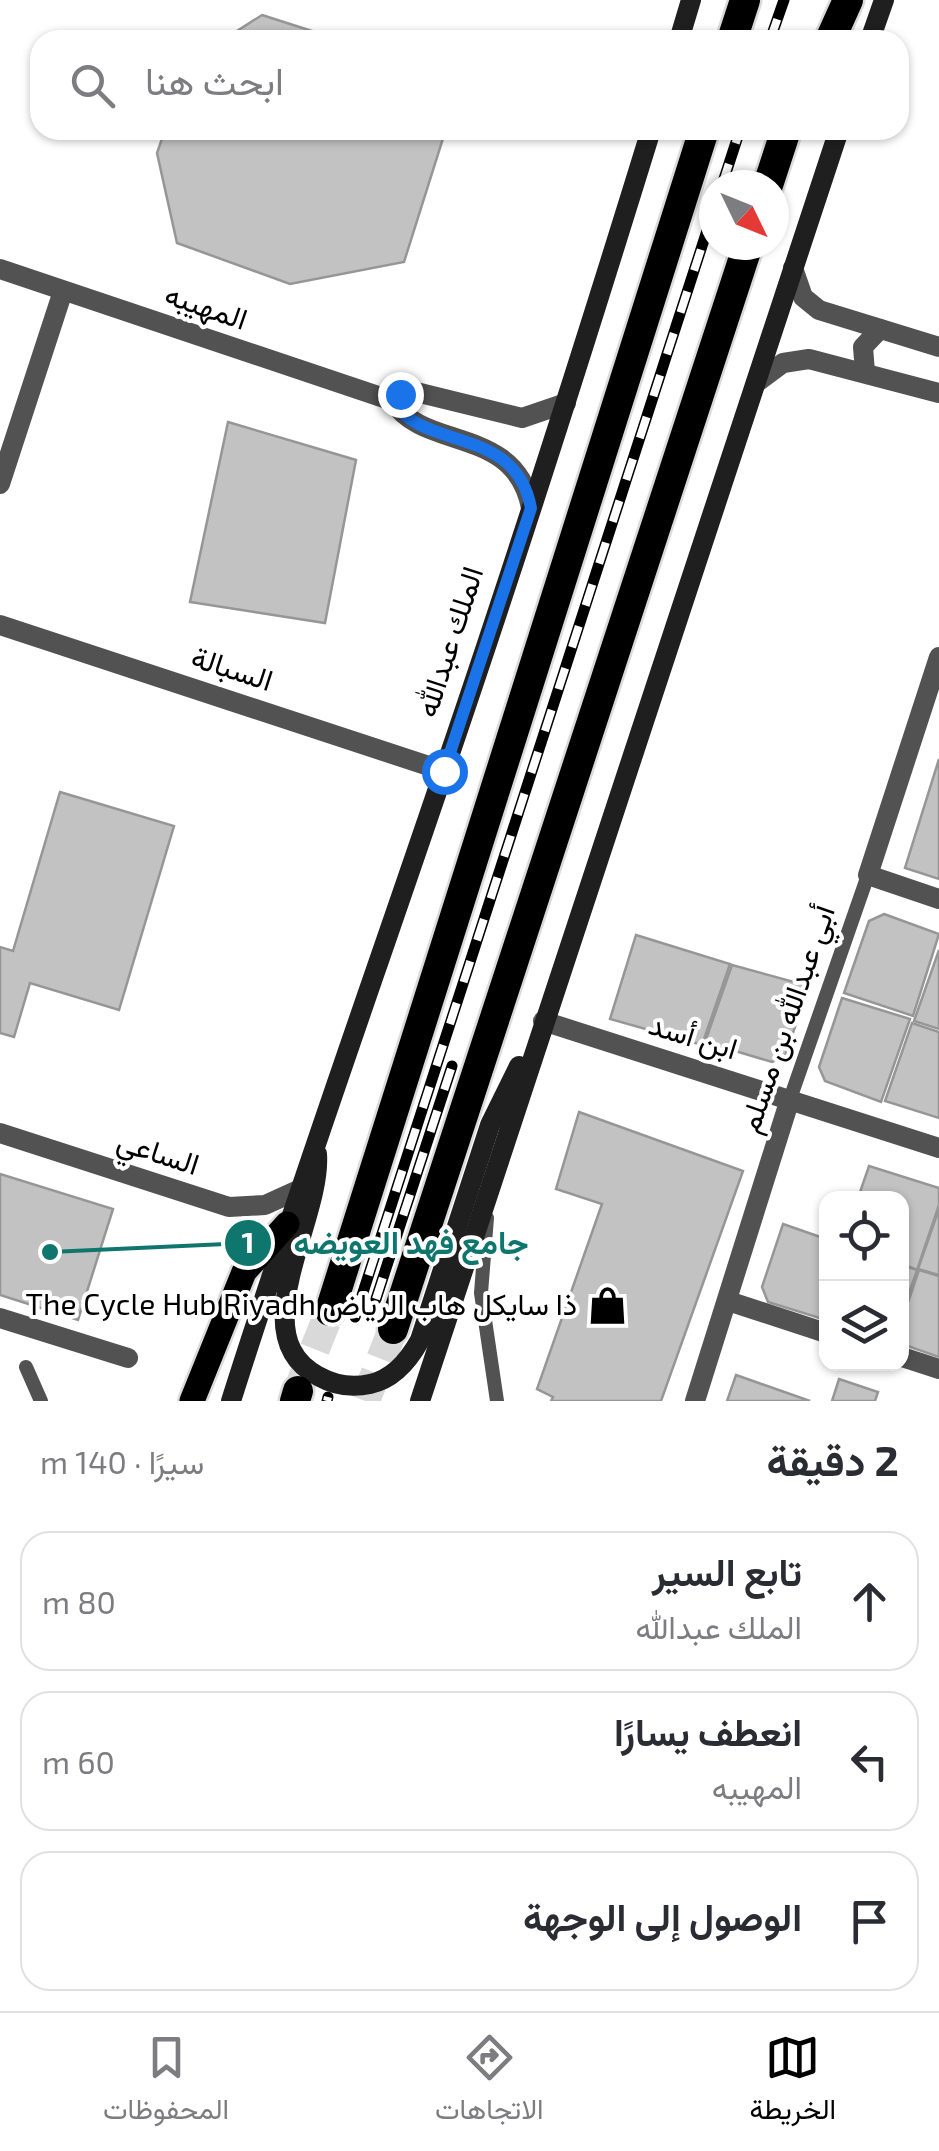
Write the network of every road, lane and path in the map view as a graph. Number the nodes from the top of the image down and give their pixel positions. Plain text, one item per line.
1 (691, 0) edge
2 (745, 0) edge
3 (828, 0) edge
4 (848, 0) edge
5 (884, 0) edge
6 (682, 30) edge
7 (735, 30) edge
8 (818, 30) edge
9 (834, 30) edge
10 (874, 30) edge
11 (648, 140) edge
12 (701, 140) edge
13 (783, 140) edge
14 (836, 140) edge
15 (773, 170) edge
16 (743, 260) edge
17 (793, 268) junction
18 (0, 269) edge
19 (63, 290) junction
20 (880, 329) junction
21 (939, 347) edge
22 (866, 372) junction
23 (756, 383) junction
24 (939, 394) edge
25 (393, 401) junction
26 (566, 403) junction
27 (0, 484) edge
28 (531, 508) junction
29 (0, 625) edge
30 (939, 657) edge
31 (444, 771) junction
32 (868, 875) junction
33 (939, 900) edge
34 (542, 1026) junction
35 (790, 1099) junction
36 (516, 1103) junction
37 (0, 1133) edge
38 (315, 1137) junction
39 (939, 1148) edge
40 (298, 1190) junction
41 (487, 1210) junction
42 (287, 1224) junction
43 (728, 1301) junction
44 (330, 1311) tunnel mouth
45 (0, 1318) edge
46 (393, 1328) tunnel mouth
47 (819, 1331) edge
48 (128, 1358) dead end
49 (909, 1359) edge
50 (26, 1367) dead end
51 (939, 1369) edge
52 (41, 1401) edge
53 (192, 1401) edge
54 (231, 1401) edge
55 (420, 1401) edge
56 (431, 1401) edge
57 (497, 1401) edge
58 (695, 1401) edge

1 - 6 main road
2 - 7 highway
3 - 8 highway
4 - 9 highway
5 - 10 main road
11 - 26 main road, الملك عبدالله
12 - 44 highway
13 - 15 highway
14 - 17 main road
16 - 46 highway
17 - 20 street
17 - 23 main road
18 - 19 street, المهيبه
19 - 25 street, المهيبه
19 - 27 street
20 - 21 street
20 - 22 street
22 - 23 street
22 - 24 street
23 - 34 main road
25 - 26 street, المهيبه
25 - 28 street, المهيبه
26 - 28 main road, الملك عبدالله
28 - 31 main road, الملك عبدالله
29 - 31 street, السبالة
30 - 32 street, أبي عبدالله بن مسلم
31 - 38 main road, الملك عبدالله
32 - 33 street
32 - 35 lane, أبي عبدالله بن مسلم
34 - 35 street, ابن أسد
34 - 36 main road
34 - 38 main road
35 - 39 street, ابن أسد
35 - 43 street, أبي عبدالله بن مسلم
36 - 41 main road
36 - 55 main road
37 - 40 street, الساعي
38 - 40 main road, الملك عبدالله
40 - 42 main road, الملك عبدالله
41 - 56 main road
41 - 57 lane
42 - 53 main road
42 - 54 main road, الملك عبدالله
43 - 47 street
43 - 58 street, أبي عبدالله بن مسلم
45 - 48 street
49 - 51 street
50 - 52 lane

